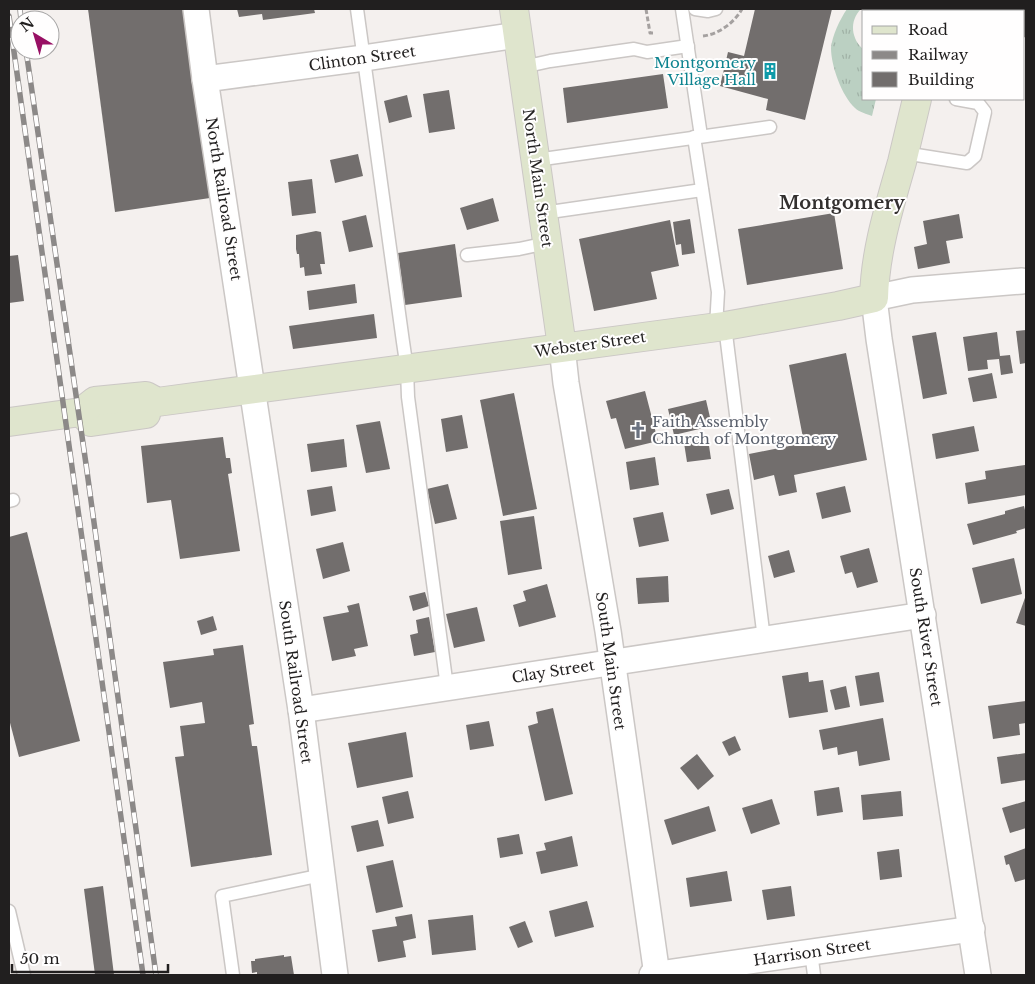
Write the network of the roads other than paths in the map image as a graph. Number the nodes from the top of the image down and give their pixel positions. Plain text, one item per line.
1 (196, 9) edge
2 (357, 9) edge
3 (682, 9) edge
4 (695, 9) edge
5 (716, 9) edge
6 (516, 22) edge
7 (688, 46) junction
8 (364, 58) junction
9 (523, 67) junction
10 (205, 79) junction
11 (917, 100) edge
12 (962, 100) edge
13 (770, 127) dead end
14 (698, 137) junction
15 (904, 153) junction
16 (536, 160) junction
17 (702, 190) junction
18 (543, 213) junction
19 (547, 243) junction
20 (467, 255) dead end
21 (1022, 281) dead end
22 (874, 298) junction
23 (721, 326) junction
24 (562, 347) junction
25 (407, 369) junction
26 (253, 389) junction
27 (9, 422) edge
28 (923, 615) junction
29 (764, 639) junction
30 (612, 662) junction
31 (447, 687) junction
32 (301, 710) junction
33 (322, 875) junction
34 (9, 911) edge
35 (972, 929) junction
36 (812, 964) edge
37 (24, 975) edge
38 (234, 975) edge
39 (336, 975) edge
40 (655, 975) edge
41 (978, 975) edge

1 - 10 street, North Railroad Street
2 - 8 lane
3 - 7 lane
4 - 5 lane
6 - 8 street, Clinton Street
6 - 9 street, North Main Street
7 - 9 lane
7 - 14 lane
8 - 10 street, Clinton Street
8 - 25 lane
9 - 16 street, North Main Street
10 - 26 street, North Railroad Street
11 - 15 street
12 - 15 lane
13 - 14 lane
14 - 16 lane
14 - 17 lane
15 - 22 street
16 - 18 street, North Main Street
17 - 18 lane
17 - 23 lane
18 - 19 street, North Main Street
19 - 20 lane
19 - 24 street, North Main Street
21 - 22 street, Webster Street
22 - 23 street, Webster Street
22 - 28 street, South River Street
23 - 24 street, Webster Street
23 - 29 lane
24 - 25 street, Webster Street
24 - 30 street, South Main Street
25 - 26 street, Webster Street
25 - 31 lane
26 - 27 street, Webster Street
26 - 32 street, South Railroad Street
28 - 29 street, Clay Street
28 - 35 street, South River Street
29 - 30 street, Clay Street
30 - 31 street, Clay Street
30 - 40 street, South Main Street
31 - 32 street, Clay Street
32 - 33 street, South Railroad Street
33 - 38 lane
33 - 39 street, South Railroad Street
34 - 37 lane
35 - 36 street, Harrison Street
35 - 41 street, South River Street
36 - 40 street, Harrison Street

